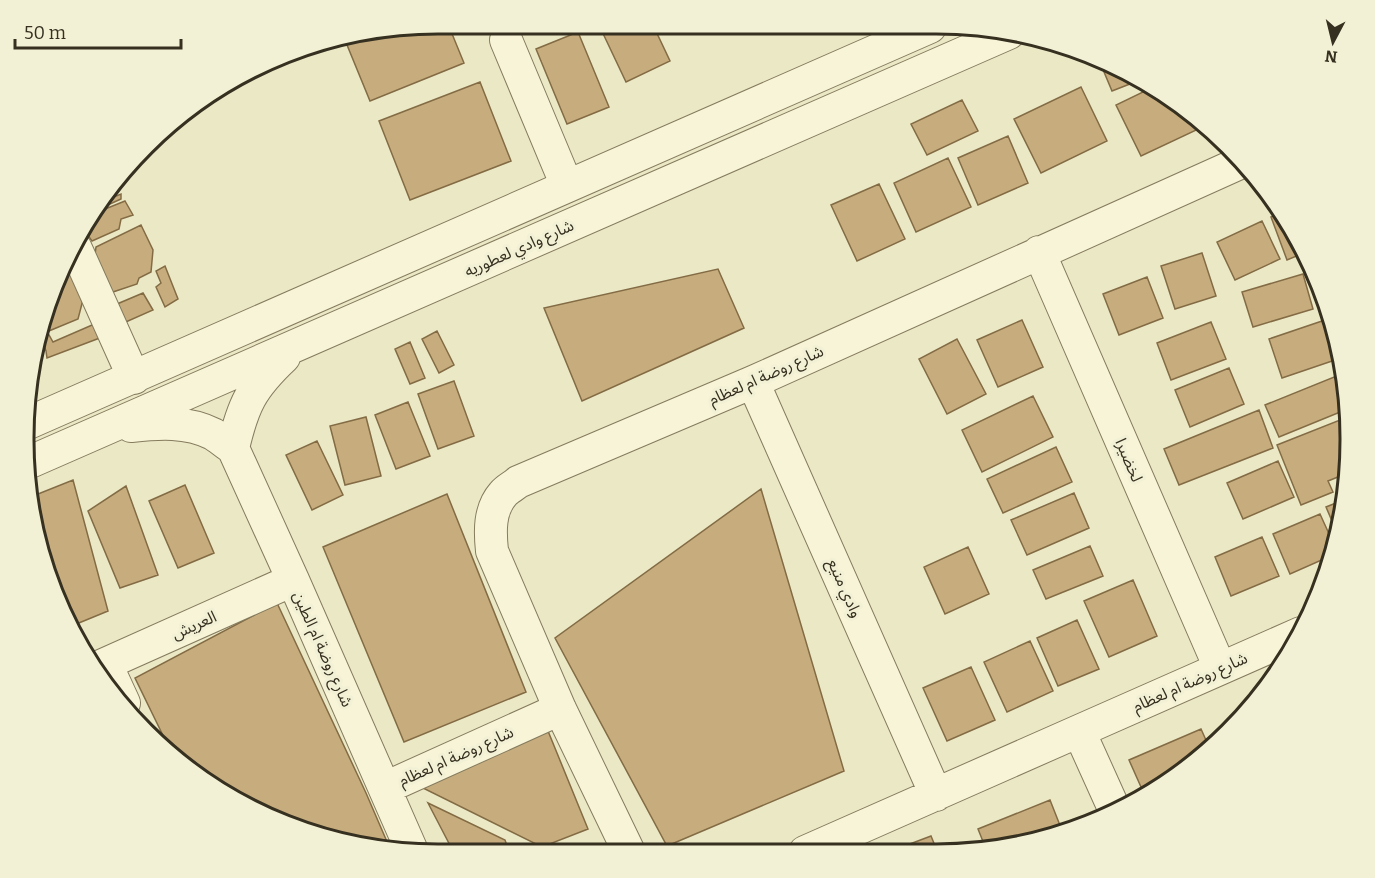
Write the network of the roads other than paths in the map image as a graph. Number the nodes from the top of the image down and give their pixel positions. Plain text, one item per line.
1 (914, 34) edge
2 (995, 39) edge
3 (506, 40) dead end
4 (1234, 166) edge
5 (567, 186) junction
6 (1039, 252) junction
7 (79, 255) edge
8 (294, 347) junction
9 (134, 378) junction
10 (753, 382) junction
11 (35, 420) edge
12 (109, 429) junction
13 (233, 448) junction
14 (35, 460) edge
15 (293, 580) junction
16 (1287, 639) edge
17 (103, 665) edge
18 (1220, 668) junction
19 (560, 709) junction
20 (1079, 730) junction
21 (385, 788) junction
22 (936, 795) junction
23 (1112, 803) edge
24 (408, 842) edge
25 (625, 844) edge
26 (823, 844) edge

1 - 5 street
2 - 8 street, شارع وادي لعطوريه
3 - 5 street
4 - 6 street, شارع روضة ام لعظام
5 - 9 street
6 - 10 street, شارع روضة ام لعظام
6 - 18 street, لخضيرا
7 - 9 street
8 - 12 street, شارع وادي لعطوريه
8 - 13 street
9 - 11 street
10 - 19 street, شارع روضة ام لعظام
10 - 22 street, وادي منيع
12 - 13 street
12 - 14 street, شارع وادي لعطوريه
13 - 15 street, شارع روضة ام الطين
15 - 17 street, العريش
15 - 21 street, شارع روضة ام الطين
16 - 18 street, شارع روضة ام لعظام
18 - 20 street, شارع روضة ام لعظام
19 - 21 street, شارع روضة ام لعظام
19 - 25 street, شارع روضة ام لعظام
20 - 22 street, شارع روضة ام لعظام
20 - 23 street
21 - 24 street, شارع روضة ام الطين
22 - 26 street, شارع روضة ام لعظام

